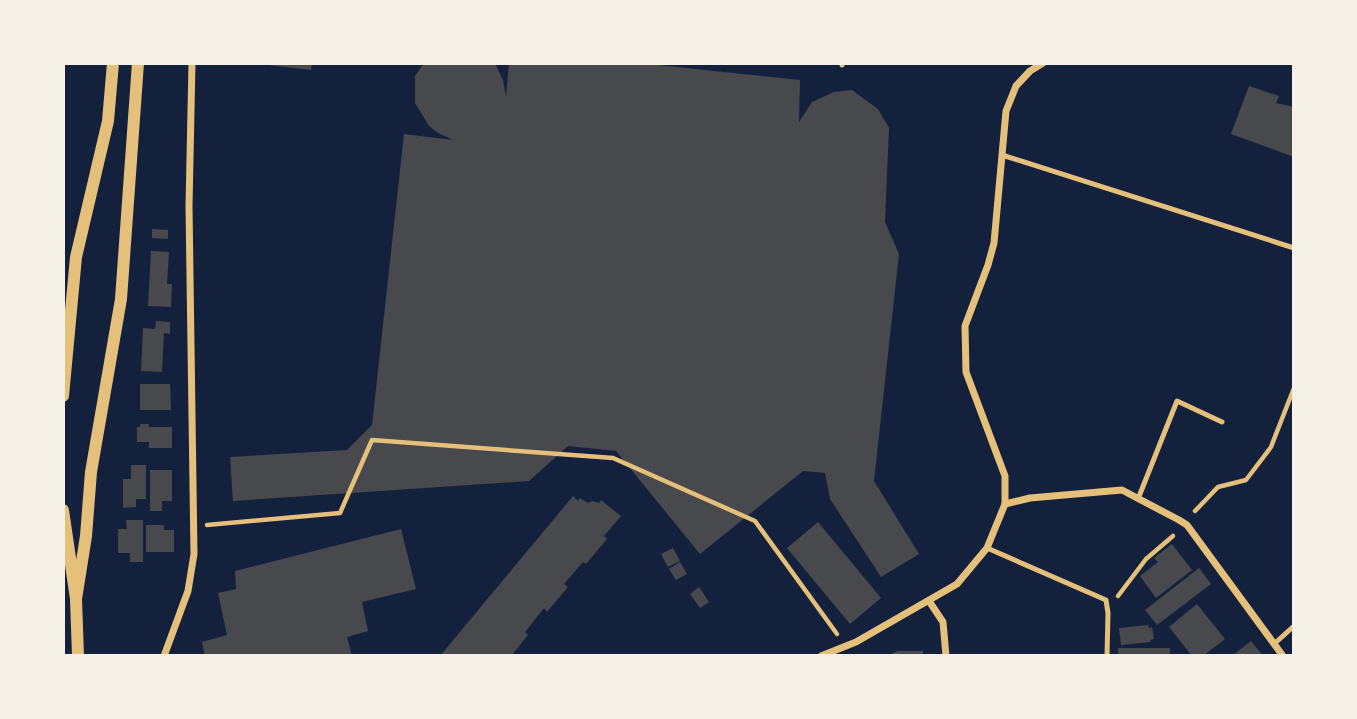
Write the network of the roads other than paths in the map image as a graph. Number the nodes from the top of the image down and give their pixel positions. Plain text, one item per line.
1 (113, 63) edge
2 (138, 63) edge
3 (192, 63) edge
4 (1043, 63) edge
5 (1002, 155) junction
6 (1294, 248) edge
7 (63, 396) edge
8 (1222, 422) dead end
9 (1138, 499) junction
10 (1005, 504) junction
11 (63, 510) edge
12 (987, 548) junction
13 (76, 599) junction
14 (929, 601) junction
15 (1294, 626) edge
16 (1274, 644) junction
17 (78, 656) edge
18 (163, 656) edge
19 (821, 656) edge
20 (946, 656) edge
21 (1107, 656) edge
22 (1283, 656) edge

1 - 7 street
2 - 13 street
3 - 18 street
4 - 5 street
5 - 6 lane
5 - 10 street
8 - 9 lane
9 - 10 street
9 - 16 street
10 - 12 street
11 - 13 street
12 - 14 street
12 - 21 lane
13 - 17 street
14 - 19 street
14 - 20 street
15 - 16 lane
16 - 22 street

